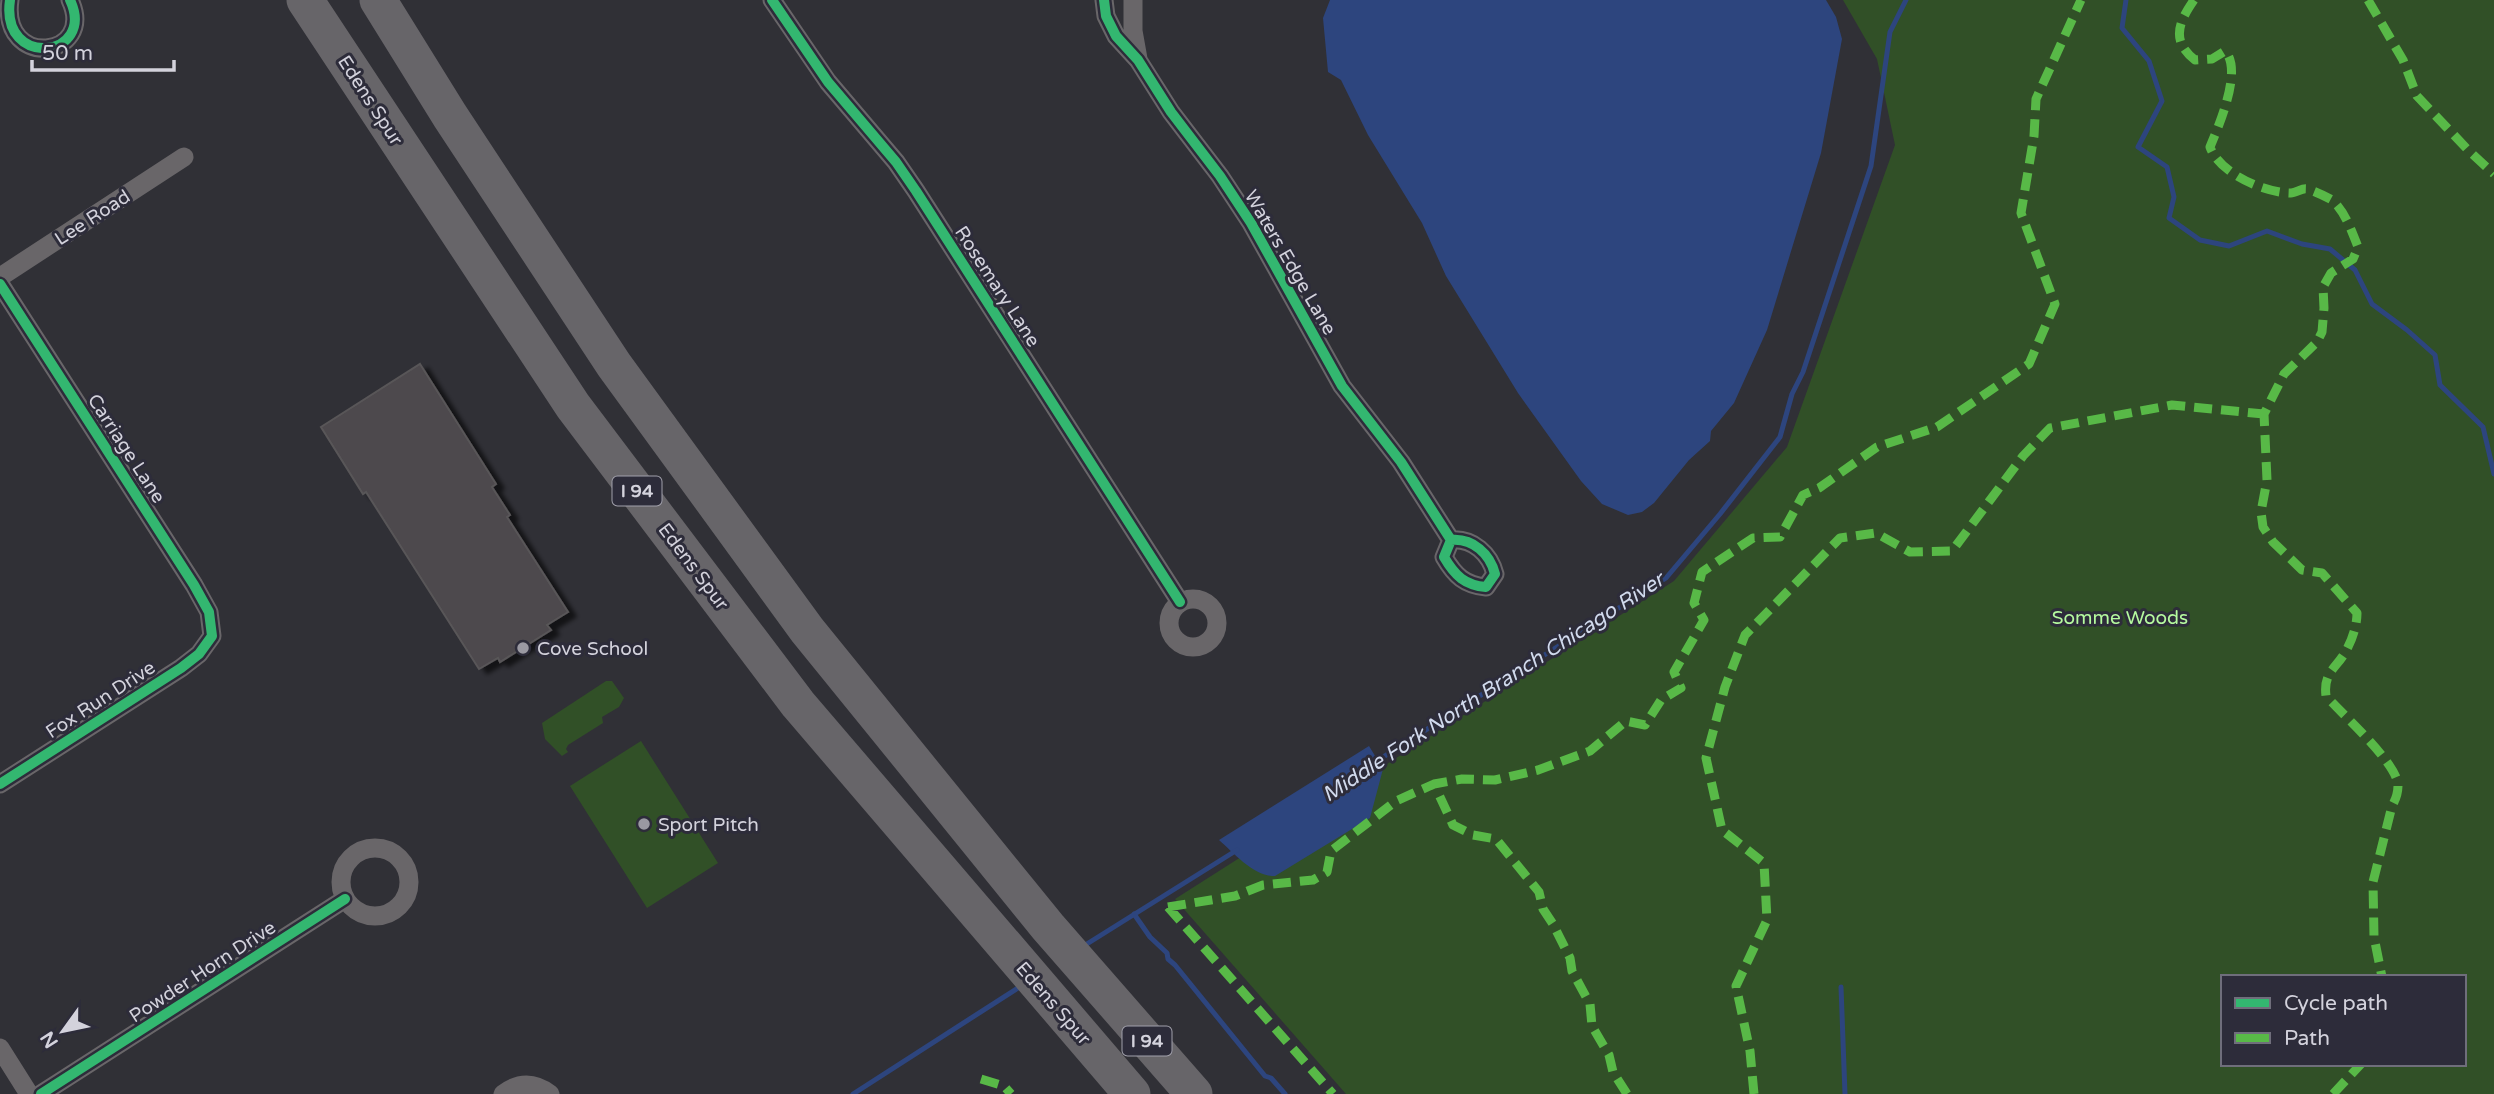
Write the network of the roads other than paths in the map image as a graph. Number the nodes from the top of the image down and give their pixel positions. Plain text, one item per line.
1 (10, 0) edge
2 (70, 0) edge
3 (305, 0) edge
4 (379, 0) edge
5 (772, 0) edge
6 (1104, 0) edge
7 (1133, 0) edge
8 (1138, 60) junction
9 (184, 157) dead end
10 (0, 277) edge
11 (0, 284) edge
12 (1451, 540) dead end
13 (1180, 602) dead end
14 (212, 636) joint
15 (0, 784) edge
16 (345, 899) dead end
17 (0, 1048) edge
18 (29, 1094) edge
19 (41, 1094) edge
20 (503, 1094) edge
21 (550, 1094) edge
22 (1132, 1094) edge
23 (1194, 1094) edge

1 - 2 street
3 - 22 highway, Edens Spur / I 94
4 - 23 highway, I 94
5 - 13 street, Rosemary Lane
6 - 8 street, Waters Edge Lane
7 - 8 street, Waters Edge Lane
8 - 12 street, Waters Edge Lane
9 - 10 street, Lee Road
11 - 14 street, Carriage Lane
14 - 15 street, Fox Run Drive
16 - 19 street, Powder Horn Drive
17 - 18 street
20 - 21 street

